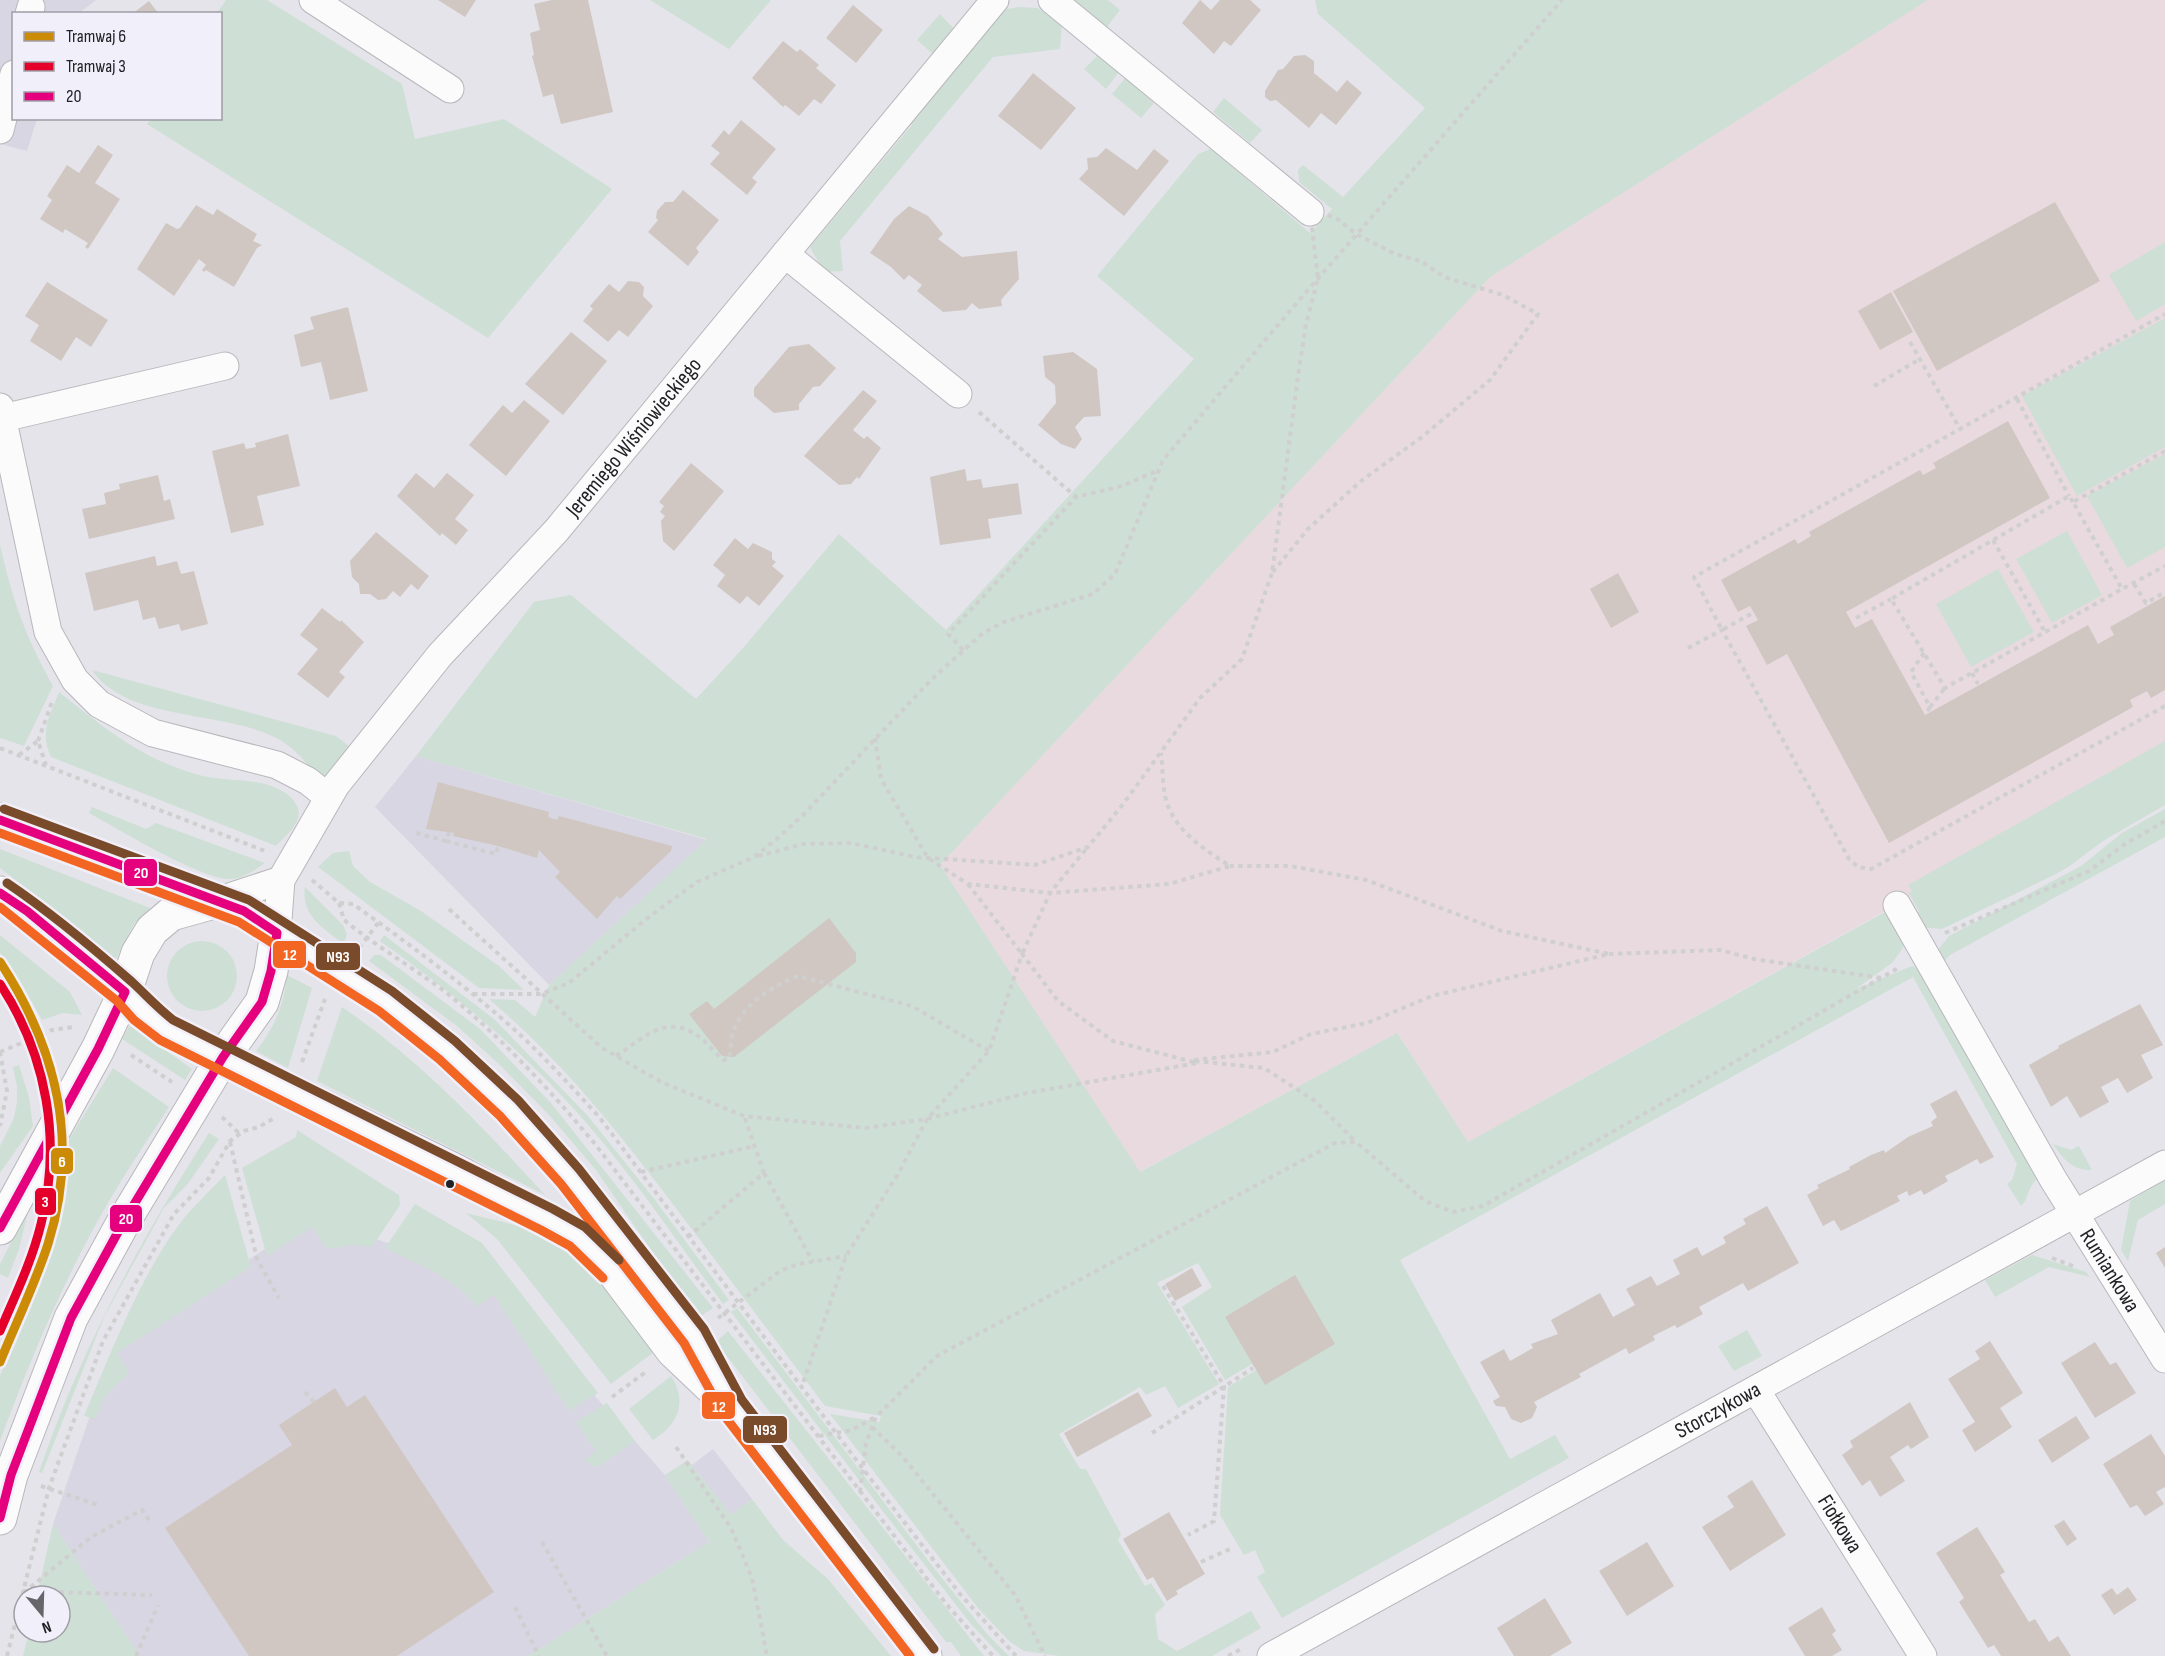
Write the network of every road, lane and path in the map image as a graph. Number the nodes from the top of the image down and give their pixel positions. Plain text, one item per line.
1 (313, 0) edge
2 (995, 0) edge
3 (1052, 0) edge
4 (1562, 0) edge
5 (12, 82) edge
6 (450, 89) dead end
7 (0, 130) edge
8 (1311, 212) junction
9 (1356, 234) junction
10 (785, 254) junction
11 (1318, 278) junction
12 (2165, 314) edge
13 (1910, 342) dead end
14 (1920, 360) junction
15 (225, 366) dead end
16 (1874, 386) dead end
17 (958, 394) joint
18 (2017, 399) junction
19 (1, 412) edge
20 (1960, 429) junction
21 (2165, 451) edge
22 (1159, 470) junction
23 (2069, 496) junction
24 (1076, 497) junction
25 (2073, 502) junction
26 (1993, 540) junction
27 (2165, 566) edge
28 (1272, 573) junction
29 (2134, 584) junction
30 (2122, 590) junction
31 (2165, 592) edge
32 (1891, 599) junction
33 (1751, 614) dead end
34 (1856, 618) dead end
35 (1722, 630) junction
36 (2045, 632) junction
37 (1688, 648) dead end
38 (963, 650) junction
39 (1924, 653) junction
40 (65, 663) junction
41 (1972, 673) junction
42 (1978, 684) dead end
43 (1945, 688) junction
44 (2165, 706) edge
45 (875, 738) junction
46 (38, 741) junction
47 (0, 748) edge
48 (1161, 752) junction
49 (19, 756) junction
50 (46, 766) junction
51 (328, 797) junction
52 (0, 820) edge
53 (2165, 821) edge
54 (449, 832) dead end
55 (416, 833) dead end
56 (446, 841) junction
57 (498, 846) dead end
58 (1088, 847) junction
59 (754, 857) junction
60 (928, 858) junction
61 (1230, 866) junction
62 (285, 872) junction
63 (968, 884) junction
64 (0, 893) edge
65 (1050, 893) junction
66 (214, 902) junction
67 (1897, 905) dead end
68 (449, 909) dead end
69 (378, 923) junction
70 (277, 933) junction
71 (1925, 953) junction
72 (1022, 954) junction
73 (1609, 954) junction
74 (341, 972) junction
75 (1881, 978) junction
76 (125, 992) junction
77 (473, 994) junction
78 (541, 994) junction
79 (989, 1050) junction
80 (0, 1052) edge
81 (616, 1056) junction
82 (223, 1057) junction
83 (1189, 1061) junction
84 (291, 1090) junction
85 (744, 1116) junction
86 (927, 1119) junction
87 (0, 1126) edge
88 (230, 1141) junction
89 (1356, 1142) junction
90 (755, 1146) junction
91 (2165, 1164) edge
92 (640, 1172) junction
93 (764, 1173) junction
94 (2075, 1214) junction
95 (0, 1227) edge
96 (688, 1237) junction
97 (846, 1256) junction
98 (813, 1262) junction
99 (1163, 1286) dead end
100 (279, 1298) dead end
101 (738, 1301) junction
102 (725, 1312) dead end
103 (2165, 1359) edge
104 (1252, 1368) dead end
105 (802, 1386) junction
106 (1224, 1386) junction
107 (1756, 1390) junction
108 (305, 1392) dead end
109 (314, 1402) dead end
110 (732, 1407) junction
111 (876, 1417) junction
112 (872, 1426) junction
113 (1152, 1433) dead end
114 (837, 1434) junction
115 (819, 1436) dead end
116 (676, 1447) dead end
117 (863, 1469) junction
118 (34, 1484) dead end
119 (49, 1488) junction
120 (860, 1492) dead end
121 (101, 1506) dead end
122 (0, 1518) edge
123 (148, 1520) dead end
124 (1188, 1534) dead end
125 (542, 1542) dead end
126 (1230, 1549) dead end
127 (1201, 1562) dead end
128 (23, 1584) edge
129 (34, 1584) edge
130 (72, 1593) edge
131 (152, 1595) dead end
132 (158, 1605) dead end
133 (515, 1607) dead end
134 (12, 1633) edge
135 (538, 1655) edge
136 (7, 1656) edge
137 (136, 1656) edge
138 (607, 1656) edge
139 (767, 1656) edge
140 (925, 1656) edge
141 (1016, 1656) edge
142 (1045, 1656) edge
143 (1271, 1656) edge
144 (1923, 1656) edge

1 - 6 street
2 - 10 street, Jeremiego Wiśniowieckiego
3 - 8 street
4 - 9 path
5 - 7 street
8 - 9 path
8 - 11 path
9 - 11 path
9 - 28 path
10 - 17 street
10 - 51 street, Jeremiego Wiśniowieckiego
11 - 22 path
11 - 28 path
12 - 18 path
13 - 14 path
14 - 16 path
14 - 20 path
15 - 19 street
17 - 24 path
18 - 20 path
18 - 23 path
19 - 40 street
20 - 35 path
21 - 25 path
22 - 24 path
22 - 38 path
23 - 25 path
23 - 26 path
24 - 38 path
25 - 30 path
26 - 32 path
26 - 36 path
27 - 29 path
28 - 48 path
29 - 30 path
29 - 31 path
30 - 36 path
32 - 34 path
32 - 39 path
33 - 35 path
35 - 37 path
35 - 44 path
36 - 41 path
38 - 45 path
39 - 43 path
39 - 43 path
40 - 46 path
40 - 51 street
41 - 42 path
41 - 43 path
45 - 59 path
45 - 60 path
46 - 49 path
46 - 50 path
47 - 49 path
48 - 58 path
48 - 61 path
49 - 50 path
50 - 62 path
51 - 62 street, Jeremiego Wiśniowieckiego
52 - 66 street
53 - 71 path
54 - 56 path
55 - 56 path
56 - 57 path
58 - 60 path
58 - 65 path
59 - 60 path
59 - 78 path
60 - 63 path
61 - 65 path
61 - 73 path
62 - 66 street
62 - 69 path
62 - 70 street, Jeremiego Wiśniowieckiego
63 - 65 path
63 - 72 path
64 - 76 street
65 - 72 path
66 - 70 street
66 - 76 street
67 - 71 street, Rumiankowa
68 - 78 path
69 - 74 path
69 - 77 path
70 - 74 street
70 - 82 street
71 - 75 path
71 - 94 street, Rumiankowa
72 - 79 path
72 - 83 path
73 - 75 path
73 - 83 path
74 - 84 path
74 - 110 street
75 - 89 path
76 - 82 street
76 - 95 street
77 - 78 path
77 - 92 path
78 - 81 path
79 - 81 path
79 - 86 path
80 - 87 path
81 - 85 path
82 - 84 street
82 - 122 street
83 - 86 path
83 - 89 path
84 - 88 path
84 - 110 street
85 - 86 path
85 - 90 path
86 - 97 path
88 - 100 path
88 - 119 path
89 - 111 path
90 - 92 path
90 - 93 path
91 - 94 street, Storczykowa
92 - 96 path
93 - 96 path
93 - 98 path
94 - 103 street, Rumiankowa
94 - 107 street, Storczykowa
96 - 101 path
97 - 98 path
97 - 105 path
98 - 101 path
99 - 106 path
101 - 102 path
101 - 105 path
104 - 106 path
105 - 114 path
106 - 113 path
106 - 124 path
107 - 143 street, Storczykowa
107 - 144 street, Fiołkowa
108 - 109 path
110 - 140 street
111 - 112 path
111 - 114 path
112 - 117 path
112 - 142 path
114 - 115 path
114 - 117 path
116 - 139 path
117 - 120 path
117 - 141 path
118 - 119 path
119 - 121 path
119 - 128 path
123 - 129 path
125 - 138 path
126 - 127 path
130 - 131 path
132 - 137 path
133 - 135 path
134 - 136 path

